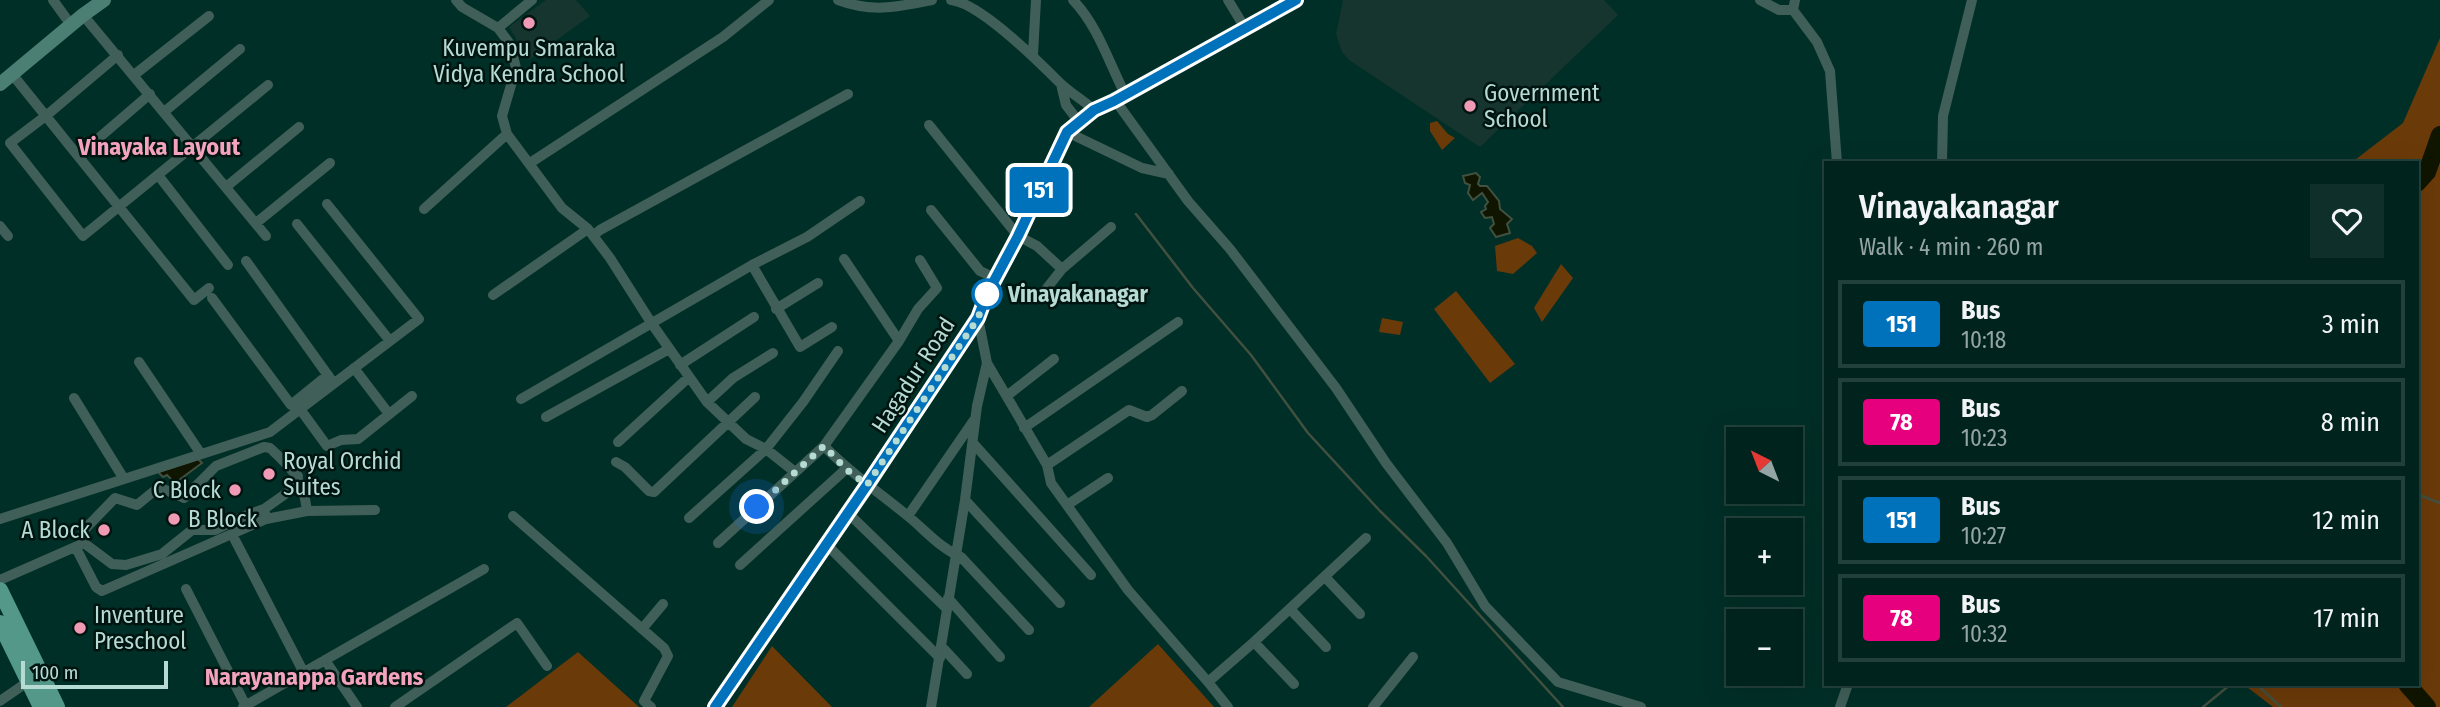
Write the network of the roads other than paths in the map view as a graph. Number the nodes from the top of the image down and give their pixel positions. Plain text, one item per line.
1 (53, 0) edge
2 (456, 0) edge
3 (532, 0) edge
4 (769, 0) edge
5 (838, 0) edge
6 (932, 0) edge
7 (951, 0) edge
8 (1036, 0) edge
9 (1073, 0) edge
10 (1228, 0) edge
11 (1296, 0) edge
12 (1760, 0) edge
13 (1972, 0) edge
14 (1794, 5) edge
15 (93, 6) edge
16 (209, 16) dead end
17 (71, 25) junction
18 (498, 28) junction
19 (1245, 28) junction
20 (240, 50) dead end
21 (1033, 54) junction
22 (118, 55) junction
23 (12, 74) junction
24 (134, 75) junction
25 (0, 84) edge
26 (1061, 84) junction
27 (268, 85) dead end
28 (150, 94) junction
29 (848, 94) dead end
30 (1120, 97) junction
31 (1094, 110) junction
32 (164, 112) junction
33 (47, 116) junction
34 (929, 124) dead end
35 (299, 127) dead end
36 (1073, 127) junction
37 (507, 134) junction
38 (192, 146) junction
39 (79, 155) junction
40 (1837, 161) edge
41 (1941, 161) edge
42 (330, 163) dead end
43 (530, 163) junction
44 (1169, 174) junction
45 (158, 175) junction
46 (226, 187) junction
47 (860, 201) dead end
48 (327, 204) dead end
49 (119, 206) junction
50 (424, 209) dead end
51 (931, 209) dead end
52 (256, 223) junction
53 (297, 224) dead end
54 (0, 226) edge
55 (1111, 227) dead end
56 (590, 233) junction
57 (8, 236) dead end
58 (266, 236) dead end
59 (1018, 236) junction
60 (844, 259) dead end
61 (920, 260) dead end
62 (246, 261) dead end
63 (228, 265) dead end
64 (752, 265) junction
65 (1062, 269) junction
66 (995, 278) junction
67 (818, 283) dead end
68 (1043, 293) dead end
69 (492, 295) dead end
70 (776, 309) junction
71 (754, 317) dead end
72 (978, 318) junction
73 (1178, 323) dead end
74 (652, 324) junction
75 (832, 327) dead end
76 (390, 341) junction
77 (899, 341) junction
78 (669, 349) junction
79 (838, 351) dead end
80 (773, 353) dead end
81 (1054, 359) dead end
82 (139, 362) dead end
83 (987, 363) junction
84 (680, 365) junction
85 (354, 368) junction
86 (689, 377) junction
87 (331, 379) junction
88 (1182, 391) dead end
89 (1008, 395) junction
90 (412, 396) dead end
91 (755, 397) dead end
92 (74, 398) dead end
93 (521, 398) dead end
94 (706, 402) junction
95 (300, 409) junction
96 (389, 414) junction
97 (547, 417) dead end
98 (976, 418) junction
99 (729, 423) junction
100 (1024, 428) junction
101 (618, 442) dead end
102 (974, 443) junction
103 (824, 446) junction
104 (766, 449) junction
105 (201, 454) junction
106 (616, 462) dead end
107 (1047, 465) junction
108 (846, 469) junction
109 (795, 472) junction
110 (298, 476) junction
111 (1108, 478) dead end
112 (124, 479) junction
113 (867, 485) junction
114 (965, 500) junction
115 (1067, 505) junction
116 (375, 510) dead end
117 (307, 511) junction
118 (848, 513) junction
119 (265, 514) junction
120 (513, 516) dead end
121 (908, 516) junction
122 (689, 518) dead end
123 (0, 519) edge
124 (1366, 538) dead end
125 (235, 540) dead end
126 (718, 543) dead end
127 (826, 544) junction
128 (80, 545) junction
129 (955, 554) junction
130 (740, 565) dead end
131 (484, 569) dead end
132 (1091, 575) dead end
133 (1325, 577) junction
134 (0, 580) edge
135 (186, 589) dead end
136 (0, 590) edge
137 (1060, 603) dead end
138 (663, 604) dead end
139 (947, 604) junction
140 (1290, 609) junction
141 (1360, 614) dead end
142 (0, 623) edge
143 (642, 629) junction
144 (1029, 630) dead end
145 (1254, 642) junction
146 (941, 646) junction
147 (1326, 647) dead end
148 (1000, 657) dead end
149 (1413, 657) dead end
150 (940, 658) junction
151 (325, 660) junction
152 (547, 666) dead end
153 (304, 673) junction
154 (967, 674) dead end
155 (29, 681) junction
156 (1208, 682) junction
157 (1294, 684) dead end
158 (1847, 686) edge
159 (0, 701) edge
160 (248, 706) edge
161 (41, 707) edge
162 (57, 707) edge
163 (357, 707) edge
164 (395, 707) edge
165 (651, 707) edge
166 (715, 707) edge
167 (931, 707) edge
168 (1228, 707) edge
169 (1373, 707) edge
170 (1640, 707) edge
171 (1840, 707) edge

1 - 17 street
2 - 18 street
3 - 18 street
4 - 43 street
5 - 6 street
7 - 21 street
8 - 21 street
9 - 30 street
10 - 19 street
11 - 19 street, Hagadur Road
12 - 14 street
13 - 41 street
14 - 40 street
15 - 17 street
15 - 22 street
16 - 24 street
17 - 23 street
18 - 37 street
19 - 30 street, Hagadur Road
20 - 32 street
21 - 26 street
22 - 24 street
22 - 33 street
23 - 25 street
23 - 33 street
24 - 28 street
26 - 31 street
26 - 36 street
27 - 38 street
28 - 32 street
28 - 39 street
29 - 56 street
30 - 31 street, Hagadur Road
30 - 44 street
31 - 36 street, Hagadur Road
32 - 38 street
33 - 39 street
33 - 49 street
34 - 59 street
35 - 46 street
36 - 44 street
36 - 59 street, Hagadur Road
37 - 43 street
37 - 50 street
38 - 45 street
38 - 46 street
39 - 49 street
42 - 52 street
43 - 56 street
44 - 170 street
45 - 49 street
45 - 63 street
46 - 52 street
47 - 64 street
48 - 76 street
49 - 87 street
51 - 66 street
52 - 58 street
53 - 76 street
54 - 57 street
55 - 65 street
56 - 69 street
56 - 74 street
59 - 65 street
59 - 66 street, Hagadur Road
60 - 77 street
61 - 77 street
62 - 87 street
64 - 70 street
64 - 74 street
65 - 68 street
66 - 72 street, Hagadur Road
67 - 70 street
70 - 75 street
71 - 84 street
72 - 83 street
72 - 113 street, Hagadur Road
73 - 100 street
74 - 78 street
74 - 93 street
76 - 85 street
77 - 103 street
78 - 84 street
78 - 97 street
79 - 104 street
80 - 94 street
81 - 89 street
82 - 105 street
83 - 89 street
83 - 98 street
84 - 86 street
85 - 87 street
85 - 96 street
86 - 94 street
86 - 101 street
87 - 95 street
88 - 107 street
89 - 100 street
90 - 96 street
91 - 99 street
92 - 112 street
94 - 99 street
95 - 96 street
95 - 105 street
98 - 102 street
98 - 121 street
99 - 104 street
99 - 106 street
100 - 107 street
102 - 114 street
102 - 132 street
103 - 108 street
103 - 109 street
104 - 109 street
104 - 122 street
105 - 112 street
107 - 115 street
108 - 113 street
108 - 130 street
109 - 126 street
110 - 117 street
110 - 119 street
110 - 128 street
111 - 115 street
112 - 123 street
113 - 118 street, Hagadur Road
113 - 121 street
114 - 129 street
114 - 137 street
115 - 156 street
116 - 117 street
117 - 119 street
118 - 127 street, Hagadur Road
118 - 139 street
119 - 128 street
119 - 128 street
120 - 143 street
121 - 129 street
124 - 133 street
125 - 153 street
127 - 150 street
127 - 166 street, Hagadur Road
128 - 134 street
129 - 139 street
129 - 144 street
131 - 151 street
133 - 140 street
133 - 141 street
135 - 160 street
136 - 162 main road
138 - 143 street
139 - 146 street
139 - 148 street
140 - 145 street
140 - 147 street
142 - 155 main road
143 - 165 street
145 - 156 street
145 - 157 street
146 - 150 street
146 - 154 street
149 - 169 street
150 - 167 street
151 - 153 street
151 - 163 street
152 - 164 street
153 - 160 street
155 - 159 street
155 - 161 main road
156 - 168 street
158 - 171 street

